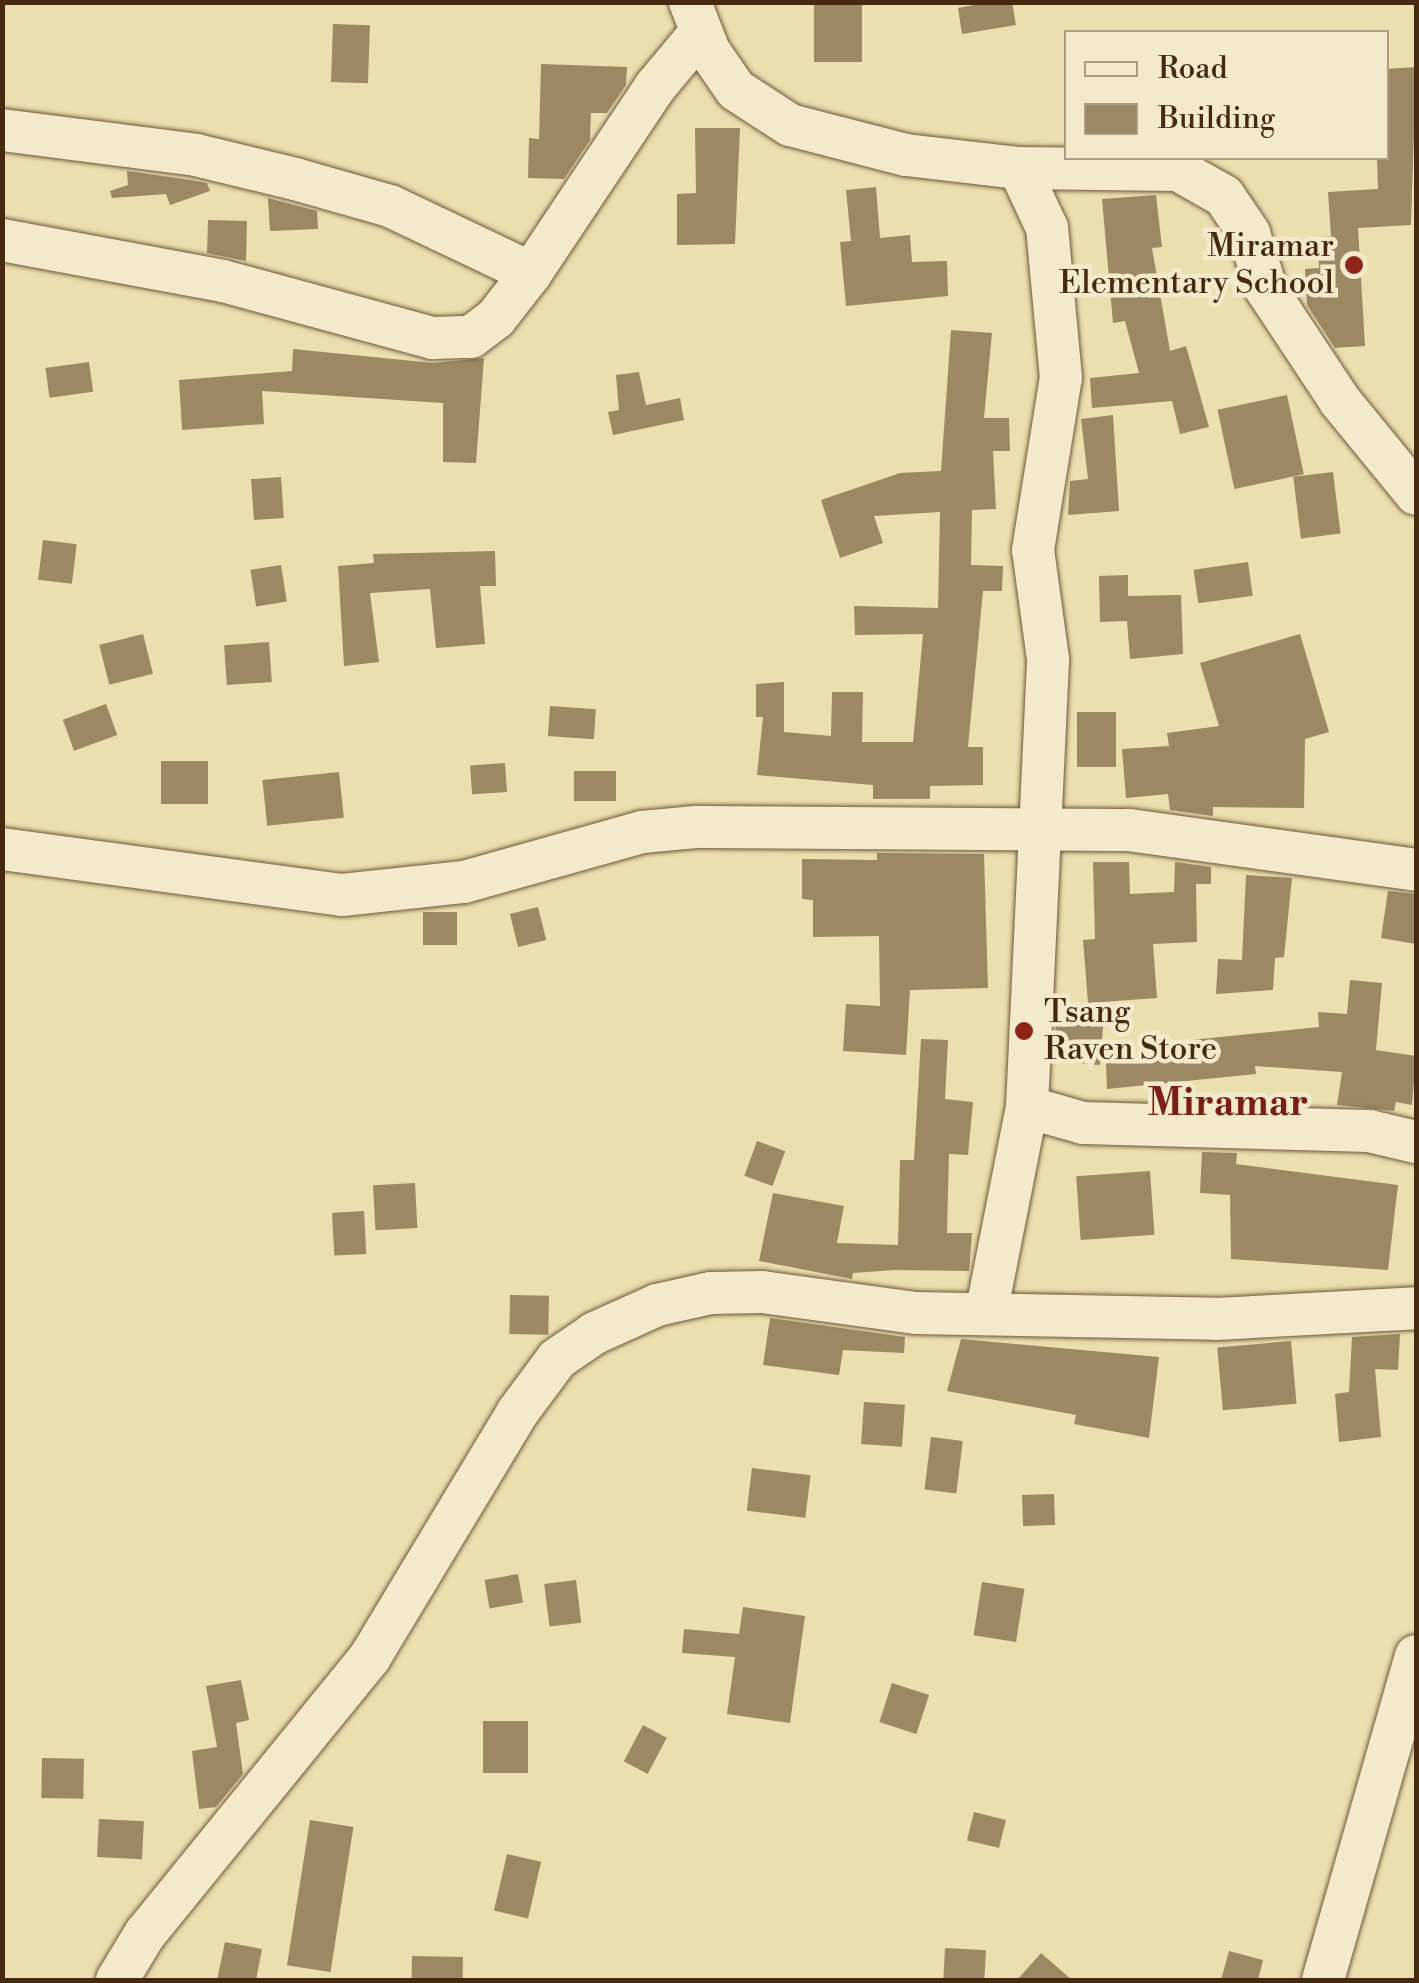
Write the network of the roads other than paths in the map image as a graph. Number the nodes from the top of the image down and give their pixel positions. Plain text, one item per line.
1 (695, 18) edge
2 (2, 130) edge
3 (1019, 168) junction
4 (2, 240) edge
5 (531, 273) junction
6 (1414, 488) edge
7 (1039, 831) junction
8 (2, 849) edge
9 (1416, 870) edge
10 (1027, 1108) junction
11 (1416, 1142) edge
12 (1416, 1308) edge
13 (986, 1314) junction
14 (1416, 1656) edge
15 (117, 1980) edge
16 (1324, 1980) edge

1 - 3 street
1 - 5 street
2 - 5 street
3 - 6 street
3 - 7 street
4 - 5 street
7 - 8 street
7 - 9 street
7 - 10 street
10 - 11 street
10 - 13 street
12 - 13 street
13 - 15 street
14 - 16 street

